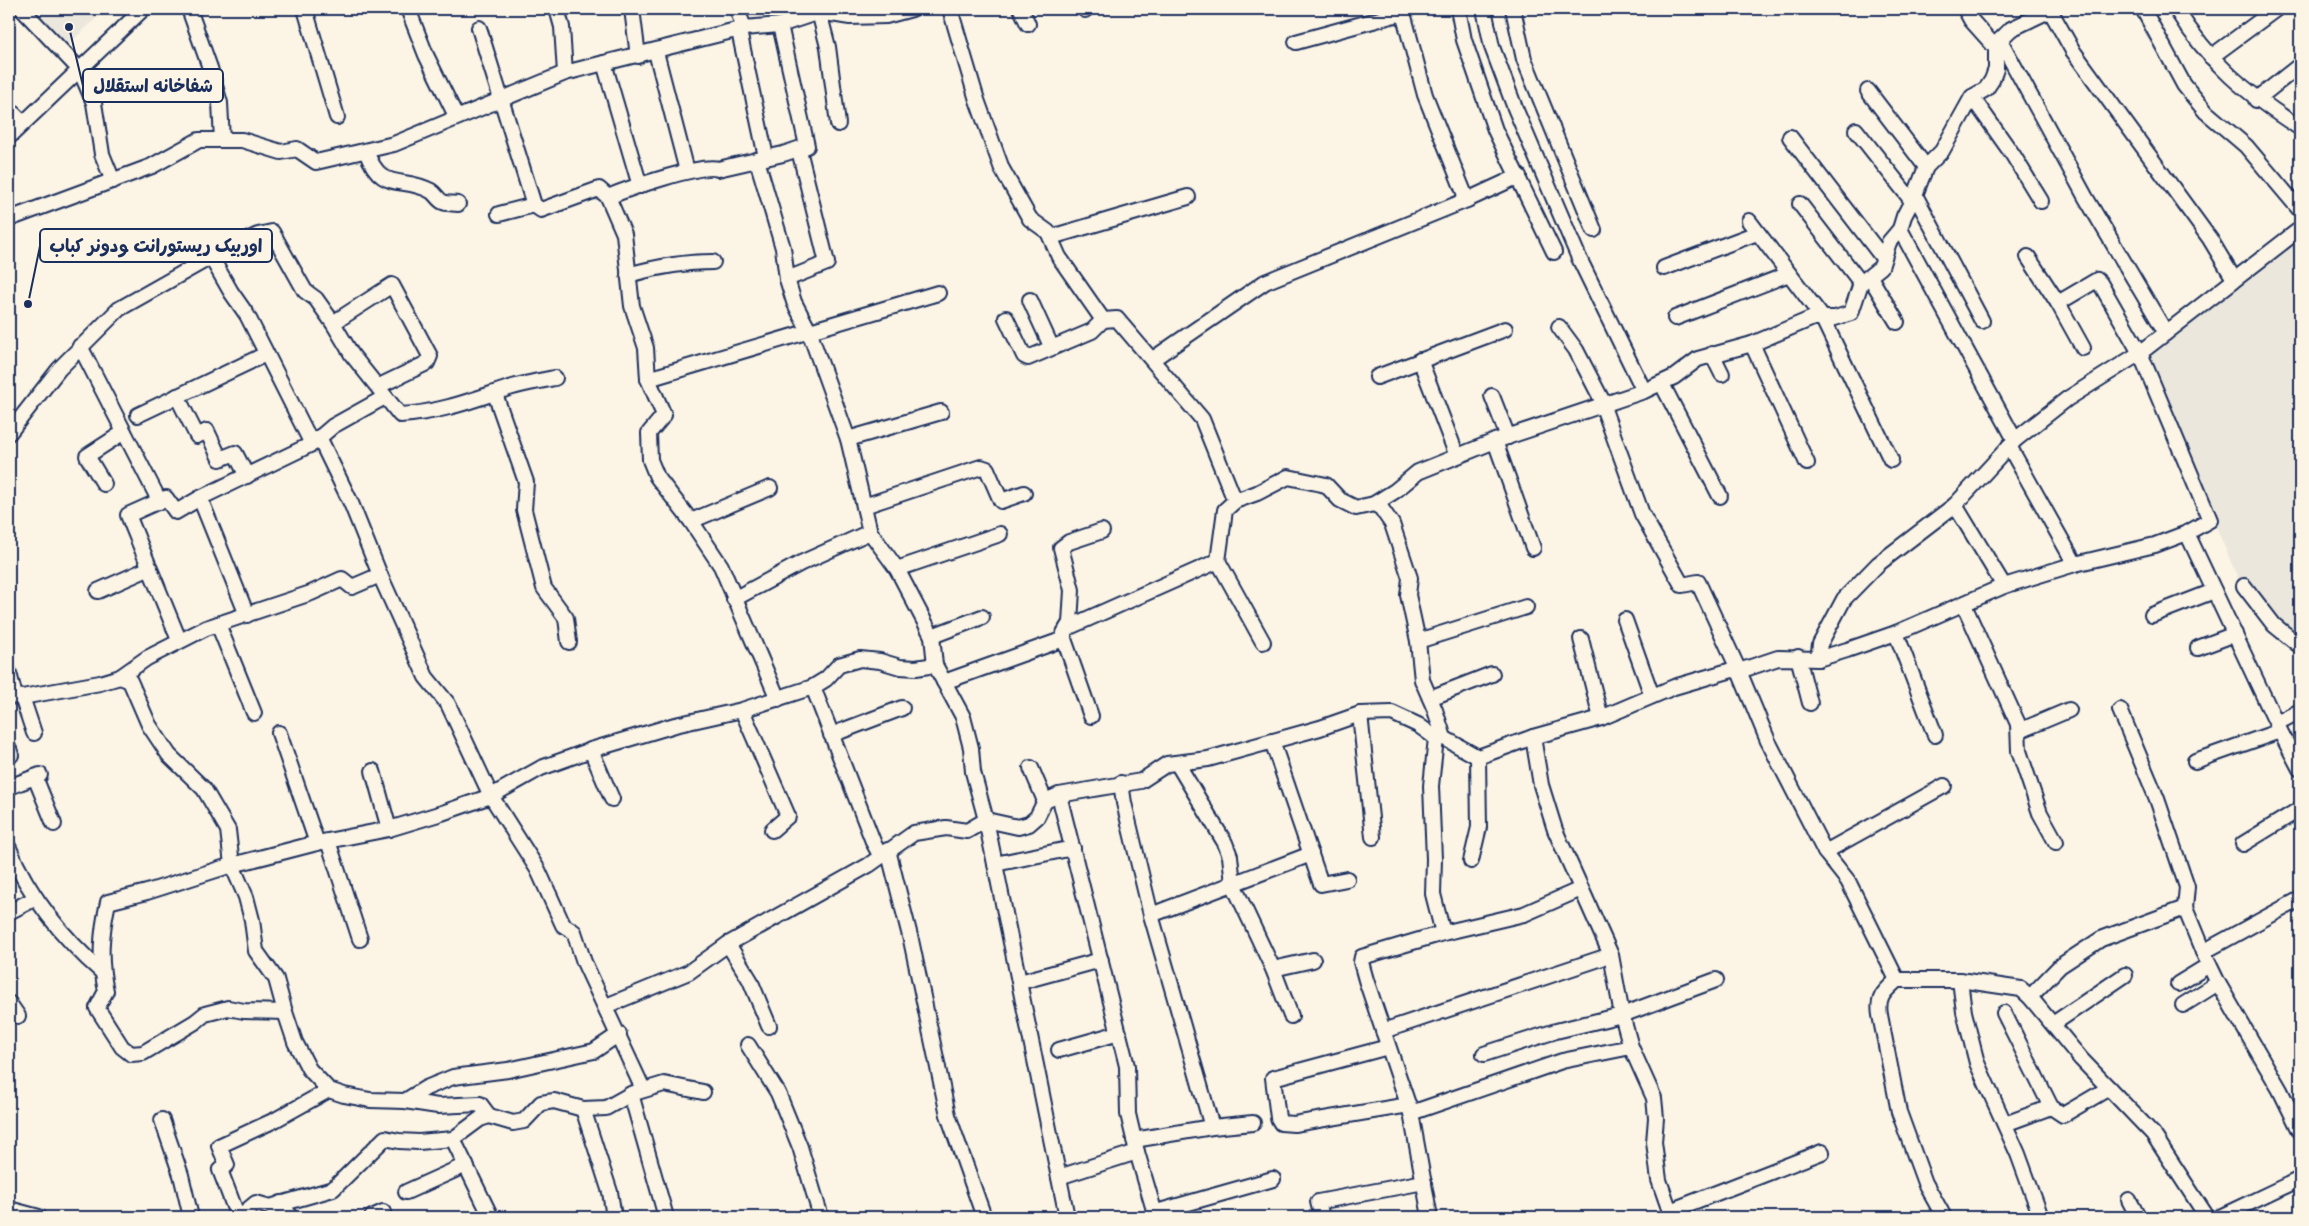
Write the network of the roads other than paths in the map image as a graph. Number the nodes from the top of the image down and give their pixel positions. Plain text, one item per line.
1 (22, 9) edge
2 (143, 9) edge
3 (189, 9) edge
4 (305, 9) edge
5 (408, 9) edge
6 (557, 9) edge
7 (632, 9) edge
8 (737, 9) edge
9 (912, 9) edge
10 (950, 9) edge
11 (1021, 9) edge
12 (1458, 9) edge
13 (1484, 9) edge
14 (1513, 9) edge
15 (1965, 9) edge
16 (2051, 9) edge
17 (2142, 9) edge
18 (2177, 9) edge
19 (2276, 9) edge
20 (1402, 11) edge
21 (819, 12) junction
22 (1028, 24) dead end
23 (780, 25) junction
24 (479, 28) dead end
25 (742, 29) junction
26 (1296, 42) dead end
27 (1998, 44) junction
28 (656, 52) junction
29 (638, 56) junction
30 (2211, 57) junction
31 (604, 63) junction
32 (2300, 65) edge
33 (80, 70) junction
34 (565, 73) junction
35 (1868, 91) dead end
36 (1972, 97) junction
37 (2256, 100) junction
38 (501, 101) junction
39 (9, 109) edge
40 (456, 116) junction
41 (337, 117) dead end
42 (23, 123) junction
43 (838, 124) dead end
44 (2300, 128) edge
45 (1856, 130) dead end
46 (9, 137) edge
47 (1790, 137) dead end
48 (222, 140) junction
49 (799, 150) junction
50 (366, 151) junction
51 (762, 159) junction
52 (1926, 167) junction
53 (687, 171) junction
54 (1519, 176) junction
55 (113, 181) junction
56 (640, 186) junction
57 (608, 197) junction
58 (1188, 197) dead end
59 (1914, 198) junction
60 (1467, 200) junction
61 (2041, 202) dead end
62 (458, 204) dead end
63 (1800, 204) dead end
64 (534, 205) junction
65 (2300, 210) edge
66 (499, 214) dead end
67 (9, 219) edge
68 (1749, 221) dead end
69 (1900, 229) junction
70 (2300, 229) edge
71 (1594, 230) dead end
72 (1757, 233) junction
73 (1051, 237) junction
74 (1554, 252) dead end
75 (211, 257) junction
76 (2028, 257) dead end
77 (1883, 258) junction
78 (713, 262) dead end
79 (1664, 268) dead end
80 (628, 274) junction
81 (1789, 274) junction
82 (787, 279) junction
83 (2234, 279) junction
84 (1865, 280) junction
85 (938, 293) dead end
86 (1030, 300) dead end
87 (2058, 303) junction
88 (1822, 317) junction
89 (1006, 318) dead end
90 (1675, 318) dead end
91 (1103, 320) junction
92 (1982, 321) dead end
93 (1897, 322) dead end
94 (333, 323) junction
95 (1559, 327) dead end
96 (1505, 329) dead end
97 (809, 331) junction
98 (2166, 333) junction
99 (1752, 344) junction
100 (80, 346) junction
101 (1051, 346) junction
102 (2083, 348) dead end
103 (2140, 353) junction
104 (266, 354) junction
105 (1712, 354) junction
106 (1153, 359) junction
107 (1420, 360) junction
108 (1722, 374) dead end
109 (1377, 377) dead end
110 (555, 378) dead end
111 (648, 379) junction
112 (1662, 384) junction
113 (1644, 391) junction
114 (382, 392) junction
115 (495, 394) junction
116 (177, 396) junction
117 (1492, 396) dead end
118 (1603, 404) junction
119 (941, 412) dead end
120 (138, 415) dead end
121 (124, 432) junction
122 (9, 433) edge
123 (848, 439) junction
124 (1501, 439) junction
125 (316, 440) junction
126 (2012, 443) junction
127 (1457, 456) junction
128 (1891, 460) dead end
129 (1807, 463) dead end
130 (247, 476) junction
131 (104, 484) dead end
132 (770, 488) dead end
133 (1024, 493) dead end
134 (1720, 496) dead end
135 (200, 498) junction
136 (1235, 501) junction
137 (160, 502) junction
138 (1374, 504) junction
139 (1956, 505) junction
140 (864, 506) junction
141 (691, 521) junction
142 (1102, 531) dead end
143 (870, 532) junction
144 (2188, 533) junction
145 (1000, 534) dead end
146 (1533, 548) dead end
147 (1218, 561) junction
148 (2075, 564) junction
149 (150, 568) junction
150 (897, 569) junction
151 (380, 575) junction
152 (2004, 586) junction
153 (2244, 586) dead end
154 (98, 591) dead end
155 (2214, 591) junction
156 (734, 599) junction
157 (1964, 605) junction
158 (1526, 607) dead end
159 (247, 615) junction
160 (2152, 615) dead end
161 (982, 617) dead end
162 (1625, 620) dead end
163 (218, 624) junction
164 (1896, 633) junction
165 (1066, 634) junction
166 (2235, 634) junction
167 (932, 636) junction
168 (1581, 639) dead end
169 (179, 640) junction
170 (1418, 641) junction
171 (569, 642) dead end
172 (1263, 642) dead end
173 (2300, 646) edge
174 (2198, 648) dead end
175 (1798, 657) junction
176 (1818, 659) junction
177 (935, 665) junction
178 (1739, 672) junction
179 (9, 673) edge
180 (1492, 674) dead end
181 (120, 677) junction
182 (944, 682) junction
183 (813, 687) junction
184 (15, 696) edge
185 (1652, 696) junction
186 (1430, 698) junction
187 (778, 699) junction
188 (1810, 703) dead end
189 (902, 708) dead end
190 (742, 710) junction
191 (2069, 710) dead end
192 (2120, 710) dead end
193 (2300, 711) edge
194 (254, 713) dead end
195 (1360, 714) junction
196 (1091, 716) dead end
197 (1601, 718) junction
198 (2278, 727) junction
199 (2019, 731) junction
200 (34, 733) dead end
201 (279, 733) dead end
202 (1934, 734) dead end
203 (831, 735) junction
204 (1533, 737) junction
205 (1440, 738) junction
206 (1272, 741) junction
207 (591, 750) junction
208 (1478, 757) junction
209 (2196, 761) dead end
210 (1178, 763) junction
211 (1031, 768) dead end
212 (2300, 768) edge
213 (373, 771) dead end
214 (1121, 784) junction
215 (1944, 786) dead end
216 (9, 787) edge
217 (1059, 795) junction
218 (491, 796) junction
219 (612, 799) dead end
220 (1045, 801) junction
221 (2300, 810) edge
222 (986, 820) junction
223 (54, 824) dead end
224 (389, 829) junction
225 (772, 830) dead end
226 (1373, 837) dead end
227 (322, 842) junction
228 (2056, 842) dead end
229 (2242, 844) dead end
230 (9, 848) edge
231 (1073, 848) junction
232 (888, 850) junction
233 (1825, 852) junction
234 (1311, 854) junction
235 (1471, 861) dead end
236 (995, 864) junction
237 (232, 865) junction
238 (1347, 879) dead end
239 (1233, 884) junction
240 (1581, 889) junction
241 (36, 898) junction
242 (2300, 899) edge
243 (2185, 908) junction
244 (9, 912) edge
245 (1151, 915) junction
246 (1443, 933) junction
247 (360, 939) dead end
248 (728, 944) junction
249 (1612, 955) junction
250 (2206, 959) junction
251 (1100, 960) junction
252 (1313, 960) dead end
253 (1273, 969) junction
254 (102, 972) junction
255 (2125, 975) dead end
256 (1716, 980) dead end
257 (1897, 980) junction
258 (1960, 980) junction
259 (1020, 982) junction
260 (2218, 983) junction
261 (2178, 984) dead end
262 (2030, 996) junction
263 (9, 1003) edge
264 (2182, 1005) dead end
265 (606, 1006) junction
266 (284, 1012) junction
267 (2004, 1013) dead end
268 (1622, 1015) junction
269 (18, 1016) dead end
270 (1291, 1016) dead end
271 (2053, 1024) junction
272 (769, 1026) dead end
273 (1383, 1031) junction
274 (1119, 1033) junction
275 (619, 1034) junction
276 (748, 1045) dead end
277 (1388, 1047) junction
278 (1631, 1047) junction
279 (1059, 1050) dead end
280 (1484, 1054) dead end
281 (2109, 1088) junction
282 (329, 1090) junction
283 (637, 1091) junction
284 (703, 1092) dead end
285 (405, 1101) junction
286 (2051, 1107) junction
287 (583, 1109) junction
288 (1410, 1109) junction
289 (489, 1116) junction
290 (162, 1120) dead end
291 (1252, 1123) dead end
292 (2005, 1124) junction
293 (1212, 1127) junction
294 (2300, 1131) edge
295 (453, 1139) junction
296 (1135, 1146) junction
297 (1822, 1152) dead end
298 (466, 1165) junction
299 (1059, 1177) junction
300 (1273, 1180) dead end
301 (1424, 1182) junction
302 (2299, 1182) edge
303 (406, 1192) dead end
304 (2129, 1200) dead end
305 (281, 1203) junction
306 (14, 1213) edge
307 (1671, 1214) edge
308 (1154, 1215) edge
309 (2227, 1215) edge
310 (39, 1217) edge
311 (191, 1217) edge
312 (238, 1217) edge
313 (291, 1217) edge
314 (492, 1217) edge
315 (614, 1217) edge
316 (666, 1217) edge
317 (821, 1217) edge
318 (984, 1217) edge
319 (1067, 1217) edge
320 (1322, 1217) edge
321 (1430, 1217) edge
322 (1944, 1217) edge
323 (2041, 1217) edge
324 (2138, 1217) edge
325 (2206, 1217) edge

1 - 33 street
2 - 33 street
3 - 48 street
4 - 41 street
5 - 40 street
6 - 34 street
7 - 29 street
8 - 25 street
9 - 21 street
10 - 73 street
11 - 22 street
12 - 54 street
13 - 113 street
14 - 71 street
15 - 27 street
16 - 27 street
16 - 83 street
17 - 65 street
18 - 30 street
19 - 30 street
20 - 26 street
20 - 60 street
21 - 23 street
21 - 43 street
23 - 25 street
23 - 49 street
24 - 38 street
25 - 28 street
25 - 51 street
27 - 36 street
27 - 98 street
28 - 29 street
28 - 53 street
29 - 31 street
30 - 37 street
31 - 34 street
31 - 56 street
32 - 37 street
33 - 42 street
33 - 55 street
34 - 38 street
35 - 52 street
36 - 52 street
36 - 61 street
37 - 44 street
38 - 40 street
38 - 64 street
39 - 42 street
40 - 50 street
42 - 46 street
45 - 59 street
47 - 77 street
48 - 50 street
48 - 55 street
49 - 51 street
49 - 82 street
50 - 62 street
51 - 53 street
51 - 82 street
52 - 59 street
53 - 56 street
54 - 60 street
54 - 74 street
55 - 67 street
56 - 57 street
57 - 64 street
57 - 80 street
58 - 73 street
59 - 69 street
59 - 92 street
60 - 106 street
63 - 84 street
64 - 66 street
68 - 72 street
69 - 77 street
69 - 126 street
70 - 83 street
72 - 79 street
72 - 81 street
73 - 91 street
75 - 94 street
75 - 100 street
75 - 104 street
76 - 87 street
77 - 84 street
78 - 80 street
80 - 111 street
81 - 88 street
81 - 90 street
82 - 97 street
83 - 98 street
84 - 88 street
84 - 93 street
85 - 97 street
86 - 101 street
87 - 102 street
87 - 103 street
88 - 99 street
88 - 128 street
89 - 101 street
91 - 101 street
91 - 106 street
94 - 114 street
94 - 114 street
95 - 118 street
96 - 107 street
97 - 111 street
97 - 123 street
98 - 103 street
99 - 105 street
99 - 129 street
100 - 121 street
100 - 122 street
103 - 126 street
103 - 144 street
104 - 116 street
104 - 125 street
105 - 108 street
105 - 112 street
106 - 136 street
107 - 109 street
107 - 127 street
110 - 115 street
111 - 141 street
112 - 113 street
112 - 134 street
113 - 118 street
114 - 115 street
114 - 125 street
115 - 171 street
116 - 120 street
116 - 130 street
117 - 124 street
118 - 124 street
118 - 178 street
119 - 123 street
121 - 131 street
121 - 137 street
123 - 140 street
124 - 127 street
124 - 146 street
125 - 130 street
125 - 151 street
126 - 139 street
126 - 148 street
127 - 138 street
130 - 135 street
132 - 141 street
133 - 140 street
135 - 137 street
135 - 159 street
136 - 138 street
136 - 147 street
137 - 149 street
138 - 170 street
139 - 152 street
139 - 176 street
140 - 143 street
141 - 156 street
142 - 165 street
143 - 150 street
143 - 156 street
144 - 148 street
144 - 155 street
145 - 150 street
147 - 165 street
147 - 172 street
148 - 152 street
149 - 154 street
149 - 169 street
150 - 167 street
151 - 159 street
151 - 218 street
152 - 157 street
153 - 173 street
155 - 160 street
155 - 166 street
156 - 187 street
157 - 164 street
157 - 199 street
158 - 170 street
159 - 163 street
161 - 167 street
162 - 185 street
163 - 169 street
163 - 194 street
164 - 176 street
164 - 202 street
165 - 182 street
165 - 196 street
166 - 174 street
166 - 198 street
167 - 177 street
168 - 197 street
169 - 181 street
170 - 186 street
175 - 176 street
175 - 178 street
175 - 188 street
177 - 182 street
177 - 183 street
178 - 185 street
178 - 233 street
179 - 184 street
180 - 186 street
181 - 184 street
181 - 237 street
182 - 222 street
183 - 187 street
183 - 203 street
184 - 200 street
185 - 197 street
186 - 205 street
187 - 190 street
189 - 203 street
190 - 207 street
190 - 225 street
191 - 199 street
192 - 243 street
193 - 198 street
195 - 205 street
195 - 206 street
195 - 226 street
197 - 204 street
198 - 209 street
198 - 212 street
199 - 228 street
201 - 227 street
203 - 232 street
204 - 208 street
204 - 240 street
205 - 208 street
205 - 246 street
206 - 210 street
206 - 234 street
207 - 218 street
207 - 219 street
208 - 235 street
210 - 214 street
210 - 239 street
211 - 220 street
213 - 224 street
214 - 217 street
214 - 245 street
215 - 233 street
216 - 223 street
217 - 220 street
217 - 231 street
218 - 224 street
218 - 265 street
220 - 222 street
221 - 229 street
222 - 232 street
222 - 236 street
224 - 227 street
227 - 237 street
227 - 247 street
230 - 241 street
231 - 236 street
231 - 251 street
232 - 248 street
232 - 318 street
233 - 257 street
234 - 238 street
234 - 239 street
236 - 259 street
237 - 254 street
237 - 266 street
239 - 245 street
239 - 253 street
240 - 246 street
240 - 249 street
241 - 244 street
241 - 254 street
242 - 250 street
243 - 250 street
243 - 262 street
245 - 293 street
246 - 273 street
248 - 265 street
248 - 272 street
249 - 268 street
249 - 273 street
250 - 260 street
250 - 261 street
251 - 259 street
251 - 274 street
252 - 253 street
253 - 270 street
254 - 266 street
255 - 271 street
256 - 268 street
257 - 258 street
257 - 322 street
258 - 262 street
258 - 292 street
259 - 299 street
260 - 264 street
260 - 294 street
262 - 271 street
263 - 269 street
265 - 275 street
266 - 282 street
267 - 286 street
268 - 278 street
268 - 280 street
271 - 281 street
273 - 277 street
274 - 279 street
274 - 296 street
275 - 283 street
275 - 285 street
276 - 317 street
277 - 288 street
277 - 288 street
278 - 288 street
278 - 307 street
281 - 286 street
281 - 325 street
282 - 285 street
282 - 312 street
283 - 284 street
283 - 287 street
283 - 316 street
285 - 289 street
286 - 292 street
287 - 289 street
287 - 315 street
288 - 301 street
289 - 295 street
290 - 311 street
291 - 293 street
292 - 323 street
293 - 296 street
295 - 298 street
295 - 305 street
296 - 299 street
296 - 308 street
297 - 307 street
298 - 303 street
298 - 314 street
299 - 319 street
300 - 308 street
301 - 320 street
301 - 321 street
302 - 309 street
304 - 324 street
305 - 312 street
305 - 313 street
306 - 310 street

